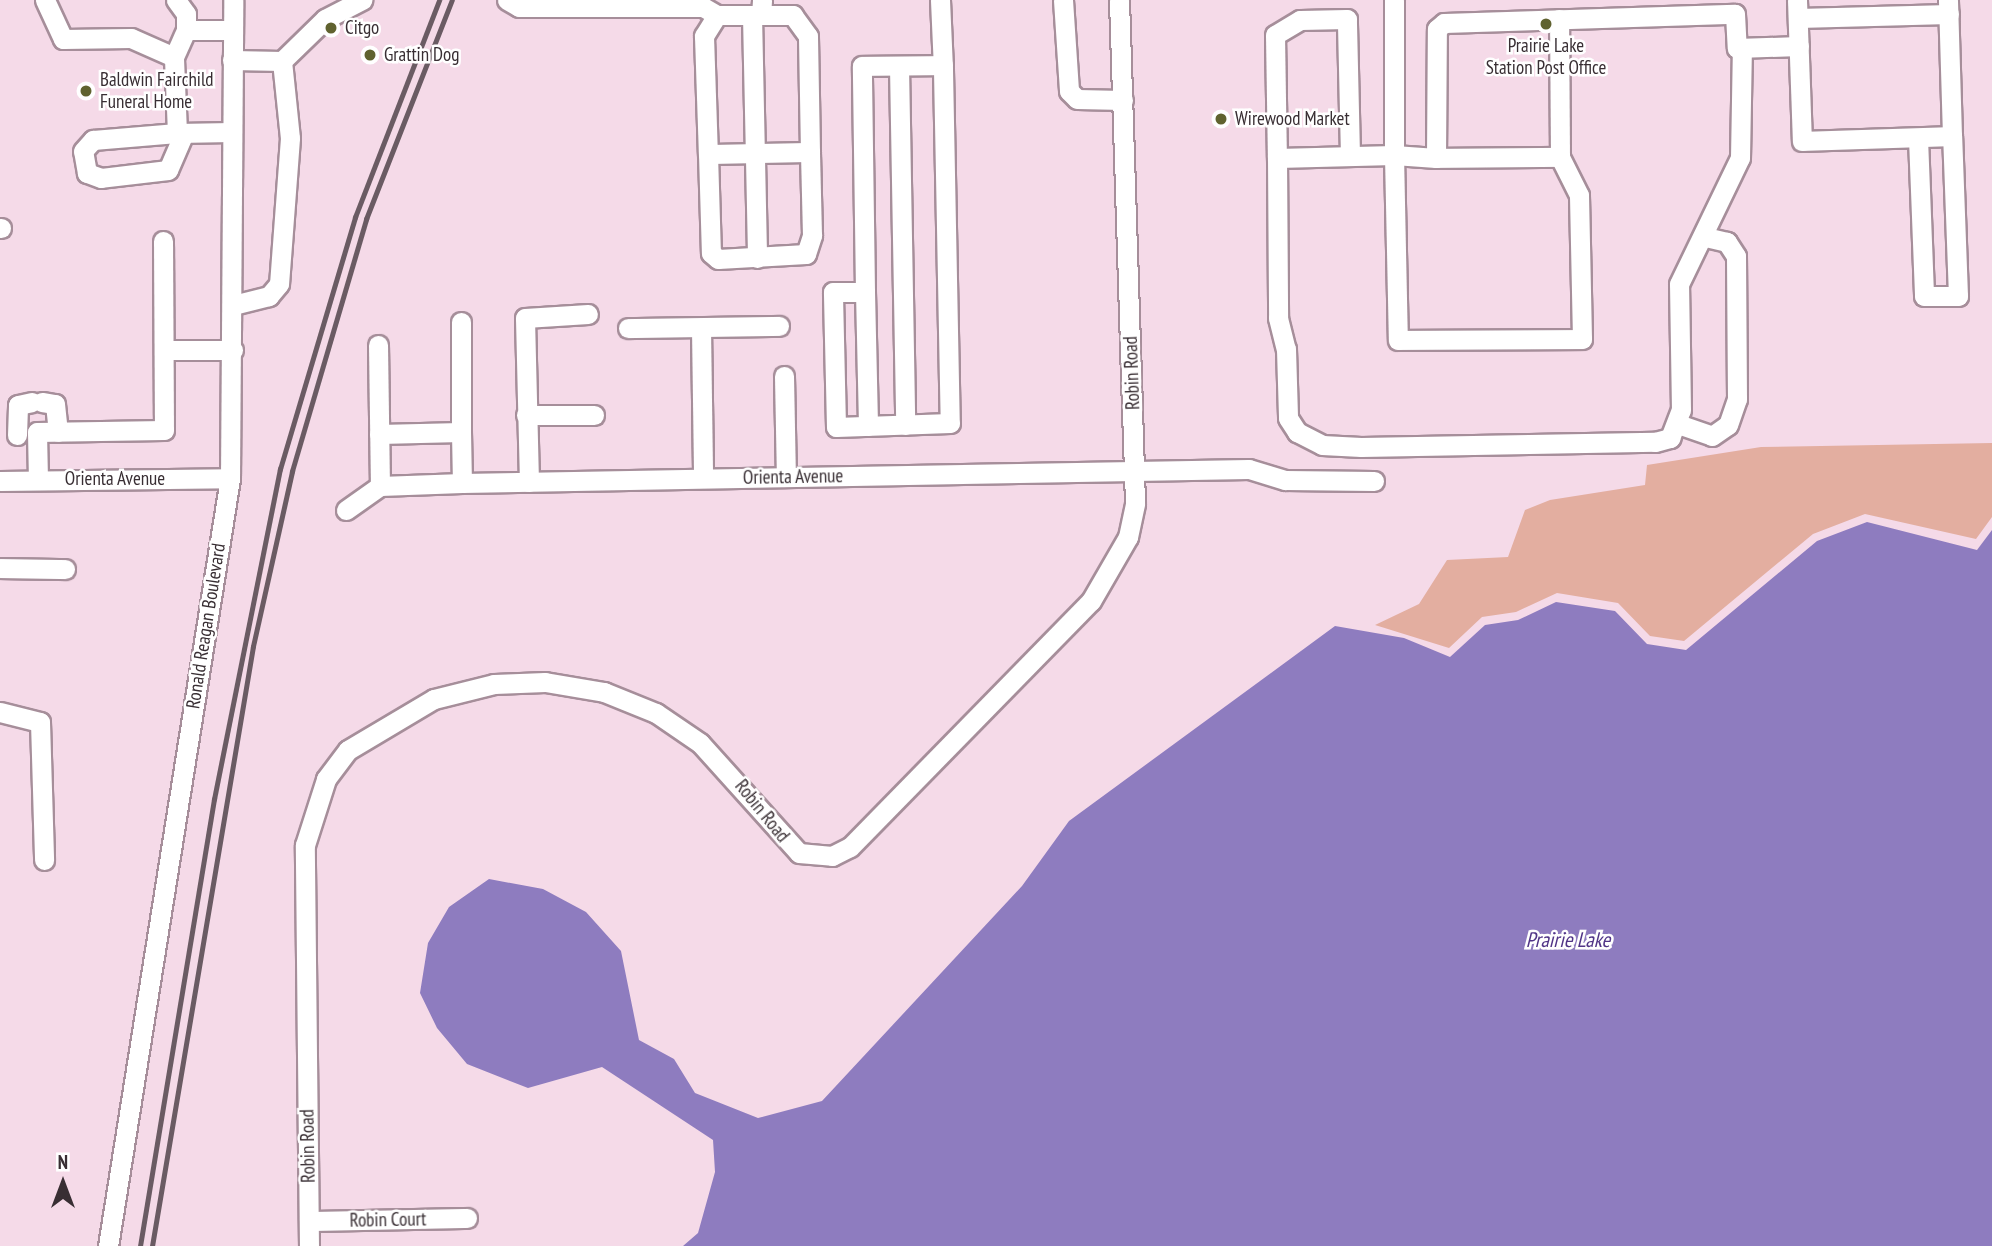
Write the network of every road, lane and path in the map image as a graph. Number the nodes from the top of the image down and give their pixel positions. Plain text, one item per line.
1 (45, 0) edge
2 (176, 0) edge
3 (233, 0) edge
4 (362, 0) edge
5 (507, 0) edge
6 (940, 0) edge
7 (1063, 0) edge
8 (1119, 0) edge
9 (1394, 0) edge
10 (1949, 7) edge
11 (1798, 9) edge
12 (758, 10) edge
13 (717, 15) junction
14 (1559, 19) junction
15 (186, 30) junction
16 (233, 30) junction
17 (1799, 46) junction
18 (1742, 48) junction
19 (174, 57) junction
20 (232, 60) junction
21 (282, 61) junction
22 (943, 65) junction
23 (899, 66) junction
24 (1123, 100) junction
25 (232, 132) junction
26 (180, 133) junction
27 (1952, 136) junction
28 (1918, 138) junction
29 (810, 152) junction
30 (755, 153) junction
31 (708, 154) junction
32 (1394, 155) junction
33 (1350, 156) junction
34 (1560, 156) junction
35 (1277, 158) junction
36 (1436, 158) junction
37 (1706, 237) junction
38 (163, 240) dead end
39 (757, 258) junction
40 (865, 292) junction
41 (232, 305) junction
42 (588, 314) dead end
43 (461, 322) dead end
44 (779, 326) dead end
45 (628, 328) dead end
46 (701, 328) junction
47 (378, 345) dead end
48 (164, 350) junction
49 (233, 350) junction
50 (784, 376) dead end
51 (526, 415) junction
52 (594, 415) dead end
53 (1678, 424) junction
54 (905, 425) junction
55 (868, 426) junction
56 (37, 432) junction
57 (58, 432) junction
58 (461, 432) junction
59 (379, 434) junction
60 (9, 436) edge
61 (1136, 470) junction
62 (786, 477) junction
63 (230, 478) junction
64 (704, 478) junction
65 (38, 480) junction
66 (0, 481) edge
67 (1374, 481) dead end
68 (529, 482) junction
69 (462, 483) junction
70 (380, 486) junction
71 (346, 510) dead end
72 (0, 568) edge
73 (65, 569) dead end
74 (0, 712) edge
75 (44, 860) dead end
76 (467, 1218) dead end
77 (309, 1221) junction
78 (108, 1246) edge
79 (309, 1246) edge

1 - 19 street
2 - 15 street
3 - 16 street, Ronald Reagan Boulevard
4 - 21 street
5 - 13 street
6 - 22 street
7 - 24 street
8 - 24 street, Robin Road
9 - 32 street
10 - 11 street
10 - 27 street
11 - 17 street
12 - 13 street
12 - 29 street
12 - 30 street
13 - 31 street
14 - 18 street
14 - 34 street
14 - 36 street
15 - 16 street
15 - 19 street
16 - 20 street, Ronald Reagan Boulevard
17 - 18 street
17 - 28 street
18 - 37 street
19 - 26 street
20 - 21 street
20 - 25 street, Ronald Reagan Boulevard
21 - 41 street
22 - 23 street
22 - 54 street
23 - 40 street
23 - 54 street
24 - 61 street, Robin Road
25 - 26 street
25 - 41 street, Ronald Reagan Boulevard
26 - 26 street
27 - 28 street
27 - 28 street
29 - 30 street
29 - 39 street
30 - 31 street
30 - 39 street
31 - 39 street
32 - 33 street
32 - 34 street
32 - 36 street
33 - 35 street
33 - 35 street
34 - 36 street
35 - 53 street
37 - 53 street
37 - 53 street
38 - 48 street
40 - 55 street
40 - 55 street
41 - 49 street, Ronald Reagan Boulevard
42 - 51 street
43 - 58 street
44 - 46 street
45 - 46 street
46 - 64 street
47 - 59 street
48 - 49 street
48 - 57 street
49 - 63 street, Ronald Reagan Boulevard
50 - 62 street
51 - 52 street
51 - 68 street
54 - 55 street
56 - 57 street
56 - 60 street
56 - 65 street
57 - 60 street
58 - 59 street
58 - 69 street
59 - 70 street
61 - 62 street, Orienta Avenue
61 - 67 street, Orienta Avenue
61 - 77 street, Robin Road
62 - 64 street, Orienta Avenue
63 - 65 street, Orienta Avenue
63 - 78 street, Ronald Reagan Boulevard
64 - 68 street, Orienta Avenue
65 - 66 street, Orienta Avenue
68 - 69 street, Orienta Avenue
69 - 70 street, Orienta Avenue
70 - 71 street
72 - 73 street
74 - 75 street
76 - 77 street, Robin Court
77 - 79 street, Robin Road

